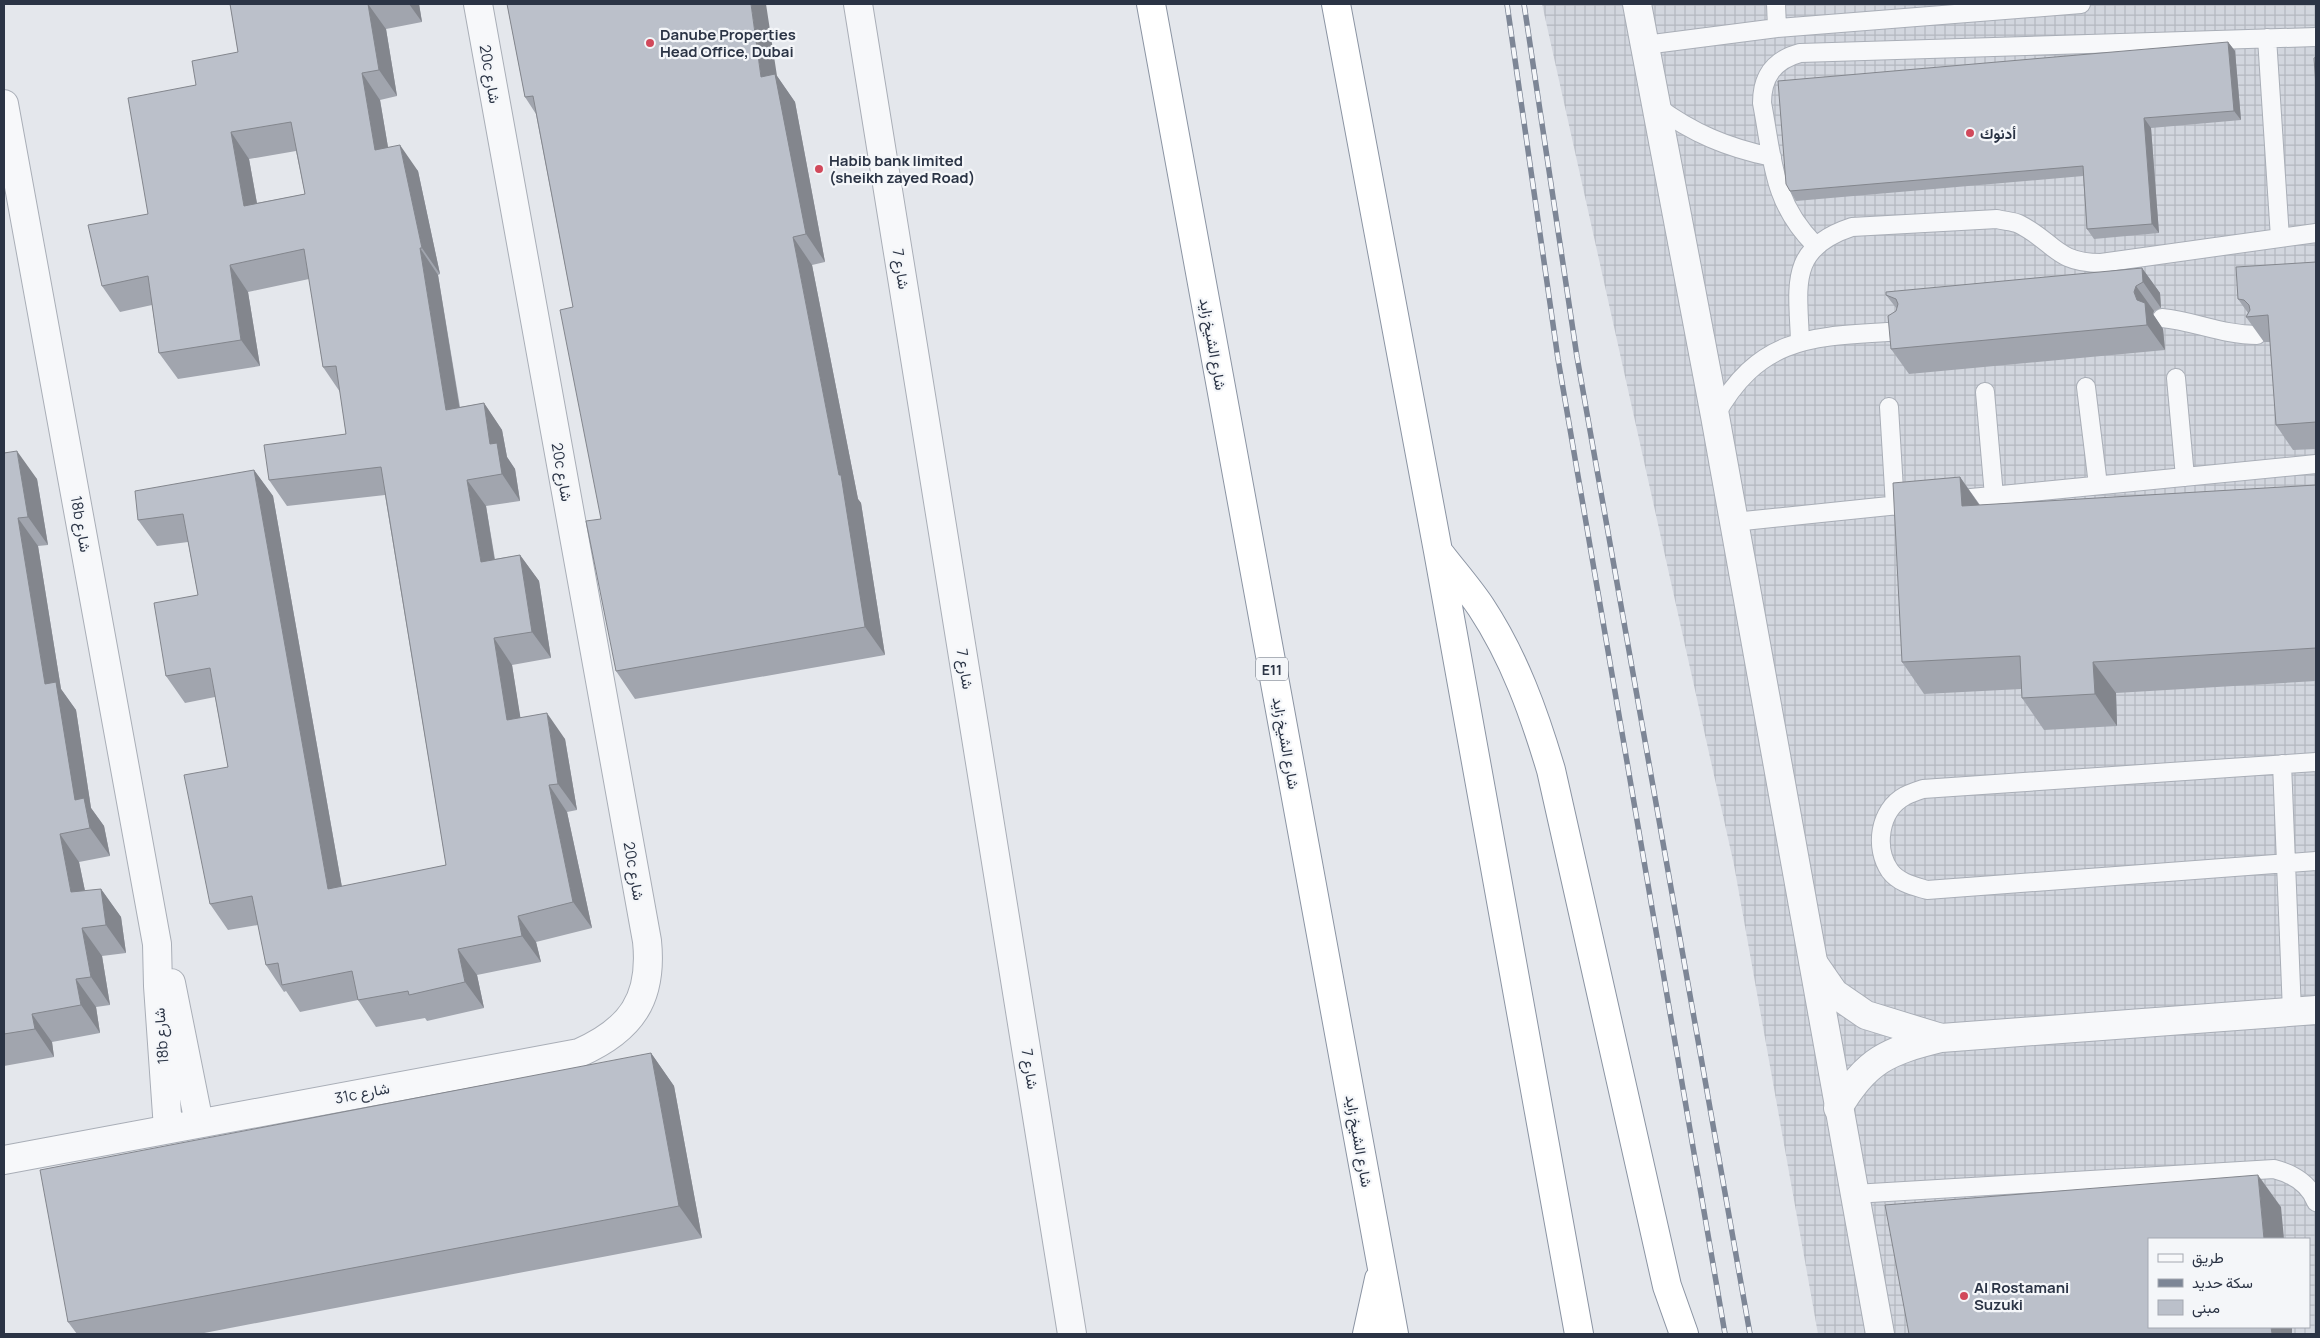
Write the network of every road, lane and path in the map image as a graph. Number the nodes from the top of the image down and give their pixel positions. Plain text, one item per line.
1 (478, 4) edge
2 (858, 4) edge
3 (1151, 4) edge
4 (1336, 4) edge
5 (1637, 4) edge
6 (1776, 4) edge
7 (2082, 4) edge
8 (1777, 28) junction
9 (2316, 36) edge
10 (2267, 38) junction
11 (1645, 45) junction
12 (4, 104) edge
13 (1656, 106) junction
14 (1772, 157) junction
15 (10, 178) edge
16 (2316, 233) edge
17 (2280, 238) junction
18 (1815, 246) junction
19 (2162, 318) dead end
20 (1905, 330) edge
21 (2256, 335) edge
22 (1800, 341) junction
23 (2176, 378) dead end
24 (2086, 387) dead end
25 (1985, 392) dead end
26 (1890, 406) dead end
27 (1715, 416) junction
28 (2316, 464) edge
29 (2185, 477) junction
30 (2098, 485) junction
31 (1994, 496) junction
32 (1896, 506) junction
33 (1734, 522) junction
34 (1438, 551) junction
35 (2316, 762) edge
36 (2282, 764) junction
37 (2316, 861) edge
38 (2286, 863) junction
39 (647, 941) joint
40 (157, 944) junction
41 (1814, 964) junction
42 (2304, 1011) edge
43 (1941, 1038) junction
44 (1838, 1108) junction
45 (198, 1123) junction
46 (168, 1129) junction
47 (4, 1160) edge
48 (1854, 1194) junction
49 (2316, 1202) edge
50 (1382, 1266) junction
51 (1072, 1334) edge
52 (1367, 1334) edge
53 (1394, 1334) edge
54 (1579, 1334) edge
55 (1684, 1334) edge
56 (1880, 1334) edge

1 - 39 street, 20c شارع
2 - 51 street, شارع 7
3 - 50 highway, شارع الشيخ زايد / E11
4 - 34 highway
5 - 11 street
6 - 8 lane
7 - 8 lane
8 - 11 lane
9 - 10 lane
10 - 14 lane
10 - 17 lane
11 - 13 street
12 - 15 street, 18b شارع
13 - 14 lane
13 - 27 street
14 - 18 lane
15 - 40 street, 18b شارع
16 - 17 lane
17 - 18 lane
18 - 22 lane
19 - 21 lane
20 - 22 lane
22 - 27 lane
23 - 29 lane
24 - 30 lane
25 - 31 lane
26 - 32 lane
27 - 33 street
28 - 29 lane
29 - 30 lane
30 - 31 lane
31 - 32 lane
32 - 33 lane
33 - 41 street
34 - 54 highway
34 - 55 highway
35 - 36 lane
36 - 38 lane
36 - 38 lane
37 - 38 lane
38 - 42 lane
39 - 45 street, 31c شارع
40 - 45 street, 18b شارع
40 - 46 street, 18b شارع
41 - 43 street
41 - 44 street
42 - 43 street
43 - 44 street
44 - 48 street
45 - 46 street, 31c شارع
46 - 47 street, 31c شارع
48 - 49 lane
48 - 56 street
50 - 52 highway
50 - 53 highway, شارع الشيخ زايد / E11

